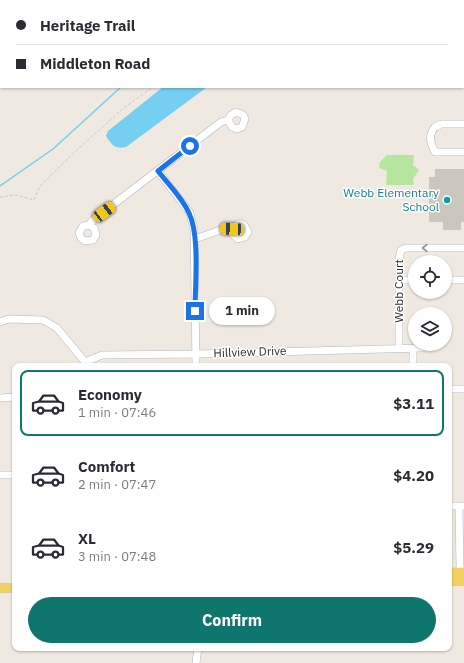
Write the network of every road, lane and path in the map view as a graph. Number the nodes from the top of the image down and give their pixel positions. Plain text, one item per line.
1 (152, 88) edge
2 (228, 120) dead end
3 (464, 124) edge
4 (464, 152) edge
5 (158, 171) junction
6 (0, 197) edge
7 (89, 225) dead end
8 (232, 229) dead end
9 (195, 239) junction
10 (464, 248) edge
11 (399, 280) junction
12 (408, 280) edge
13 (452, 280) edge
14 (464, 280) edge
15 (0, 322) edge
16 (399, 347) junction
17 (408, 348) edge
18 (413, 351) edge
19 (196, 354) junction
20 (83, 363) edge
21 (86, 363) edge
22 (196, 363) edge
23 (413, 363) edge
24 (452, 389) edge
25 (464, 389) edge
26 (12, 397) edge
27 (0, 398) edge
28 (0, 475) edge
29 (12, 475) edge
30 (461, 506) edge
31 (452, 574) edge
32 (463, 577) edge
33 (452, 580) edge
34 (0, 588) edge
35 (12, 588) edge
36 (198, 651) edge
37 (196, 663) edge

1 - 6 path
2 - 5 street
3 - 4 street
5 - 7 street
5 - 9 street
8 - 9 street
9 - 19 street
10 -> 11 street, Webb Court
11 - 12 street
11 - 16 street, Webb Court
13 - 14 street
15 - 20 street
16 - 17 street, Hillview Drive
16 - 19 street, Hillview Drive
18 - 23 street
19 - 21 street, Hillview Drive
19 - 22 street
24 - 25 street
26 - 27 street
28 - 29 street
30 - 32 street
31 - 32 main road
32 - 33 main road
34 - 35 main road
36 - 37 street

